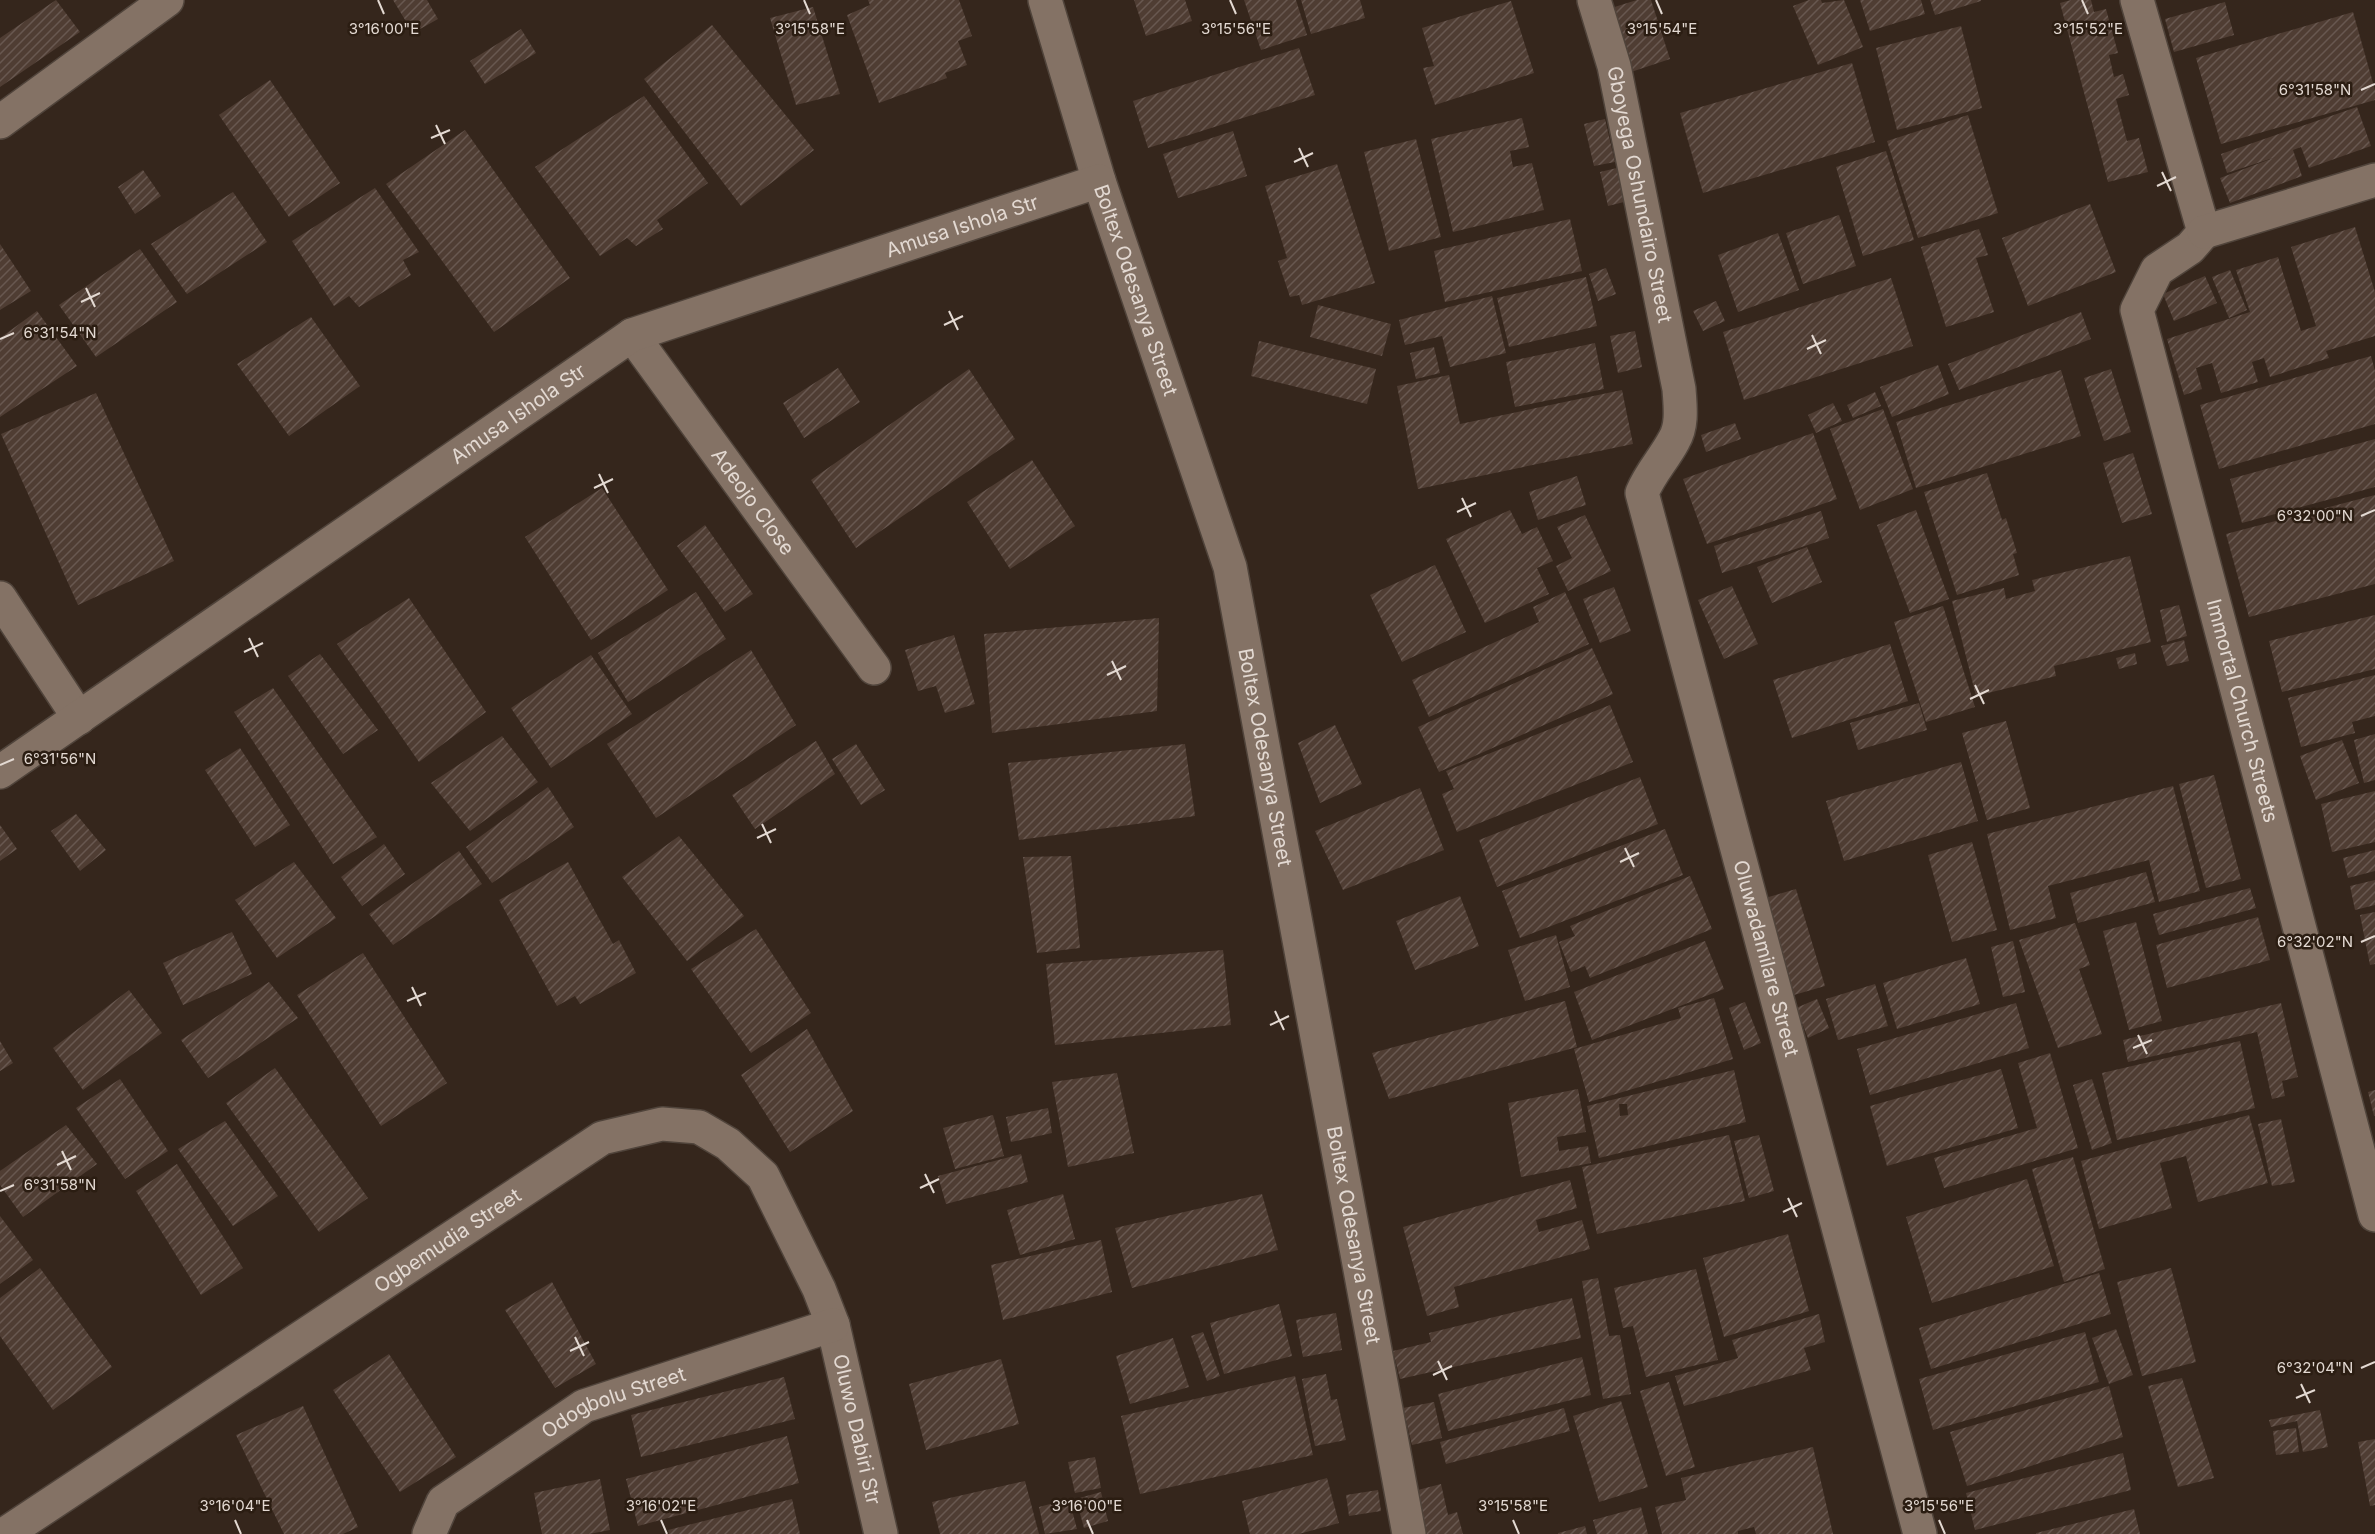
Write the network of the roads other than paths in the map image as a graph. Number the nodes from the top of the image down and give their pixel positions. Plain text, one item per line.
1 (166, 0) edge
2 (1045, 0) edge
3 (1594, 0) edge
4 (2137, 0) edge
5 (0, 122) edge
6 (2375, 180) edge
7 (1099, 181) junction
8 (2204, 232) junction
9 (632, 335) junction
10 (1679, 388) joint
11 (0, 598) edge
12 (874, 668) dead end
13 (79, 718) junction
14 (0, 772) edge
15 (2375, 1215) edge
16 (833, 1324) junction
17 (5, 1534) edge
18 (429, 1534) edge
19 (881, 1534) edge
20 (1409, 1534) edge
21 (1920, 1534) edge

1 - 5 street
2 - 7 street, Boltex Odesanya Street
3 - 10 street, Gboyega Oshundairo Street
4 - 8 street
6 - 8 street
7 - 9 street, Amusa Ishola Str
7 - 20 street, Boltex Odesanya Street
8 - 15 street, Immortal Church Streets
9 - 12 street, Adeojo Close
9 - 13 street, Amusa Ishola Str
10 - 21 street, Oluwadamilare Street
11 - 13 street
13 - 14 street, Amusa Ishola Str
16 - 17 street, Ogbemudia Street
16 - 18 street, Odogbolu Street
16 - 19 street, Oluwo Dabiri Str

